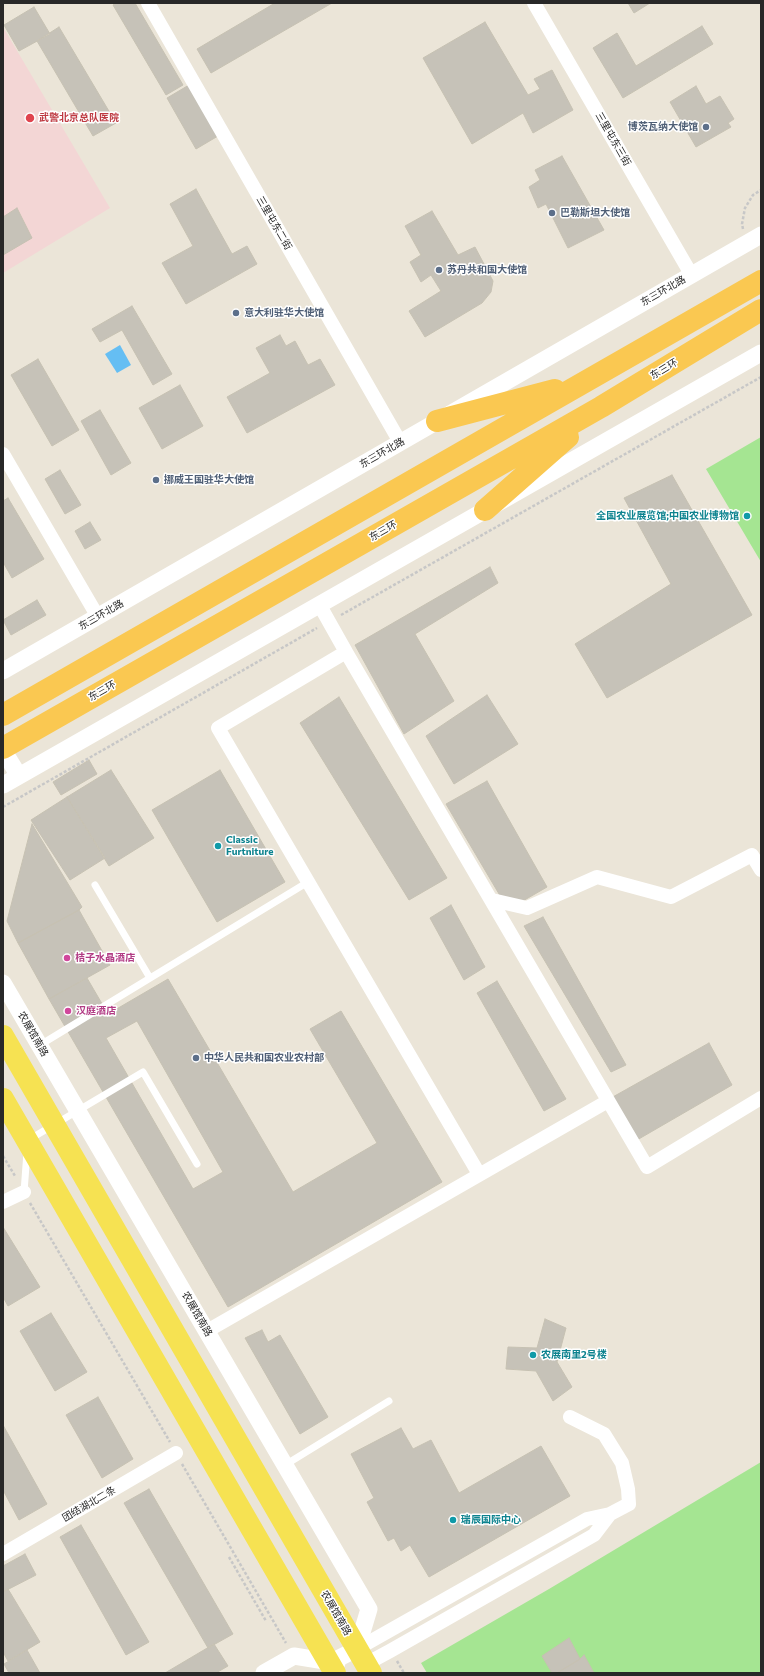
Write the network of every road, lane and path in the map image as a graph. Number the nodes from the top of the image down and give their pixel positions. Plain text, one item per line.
1 (148, 3) edge
2 (534, 3) edge
3 (761, 235) edge
4 (761, 265) edge
5 (691, 274) junction
6 (761, 281) edge
7 (731, 298) junction
8 (755, 315) edge
9 (761, 352) edge
10 (761, 377) edge
11 (585, 382) junction
12 (600, 407) junction
13 (438, 422) junction
14 (400, 442) junction
15 (3, 454) edge
16 (485, 510) junction
17 (320, 604) junction
18 (98, 617) junction
19 (330, 621) junction
20 (346, 652) junction
21 (3, 671) edge
22 (3, 715) edge
23 (3, 749) edge
24 (19, 776) junction
25 (3, 785) edge
26 (3, 807) edge
27 (761, 870) edge
28 (308, 882) junction
29 (94, 885) dead end
30 (492, 900) junction
31 (150, 978) junction
32 (3, 983) edge
33 (3, 1036) edge
34 (40, 1045) junction
35 (761, 1098) edge
36 (3, 1099) edge
37 (608, 1102) junction
38 (78, 1110) junction
39 (54, 1124) junction
40 (28, 1140) junction
41 (3, 1156) edge
42 (197, 1164) dead end
43 (479, 1174) junction
44 (24, 1192) junction
45 (3, 1202) edge
46 (207, 1331) junction
47 (389, 1401) dead end
48 (570, 1417) dead end
49 (176, 1453) junction
50 (285, 1465) junction
51 (3, 1554) edge
52 (229, 1557) dead end
53 (266, 1621) dead end
54 (294, 1656) junction
55 (364, 1662) edge
56 (332, 1668) edge
57 (264, 1673) edge

1 - 14 street, 三里屯东二街
2 - 5 street, 三里屯东三街
3 - 5 street, 东三环北路
4 - 7 highway
5 - 13 street, 东三环北路
6 - 7 highway
7 - 11 highway
8 - 12 highway, 东三环
9 - 16 street
10 - 19 path
11 - 13 highway
11 - 22 highway
12 - 16 highway
12 - 23 highway, 东三环
13 - 14 street, 东三环北路
14 - 18 street, 东三环北路
15 - 18 street
16 - 17 street
17 - 19 street
17 - 24 street
18 - 21 street, 东三环北路
19 - 20 street
19 - 26 path
20 - 28 street
20 - 30 street
23 - 24 street
24 - 25 street
27 - 30 street
28 - 31 lane
28 - 43 street
29 - 31 lane
30 - 37 street
31 - 34 lane
32 - 34 street, 农展馆南路
33 - 39 main road, 农展馆南路
34 - 38 street, 农展馆南路
35 - 37 street
36 - 40 main road
37 - 43 street
38 - 39 lane
38 - 42 lane
38 - 46 street, 农展馆南路
39 - 40 lane
39 - 55 main road, 农展馆南路
40 - 44 lane
40 - 56 main road
41 - 44 path
43 - 46 street
44 - 45 street
44 - 49 path
46 - 50 street, 农展馆南路
47 - 50 lane
48 - 55 street
49 - 51 street, 团结湖北二条
49 - 54 path
50 - 55 street, 农展馆南路
52 - 53 path
54 - 56 street
54 - 57 street
55 - 56 street

